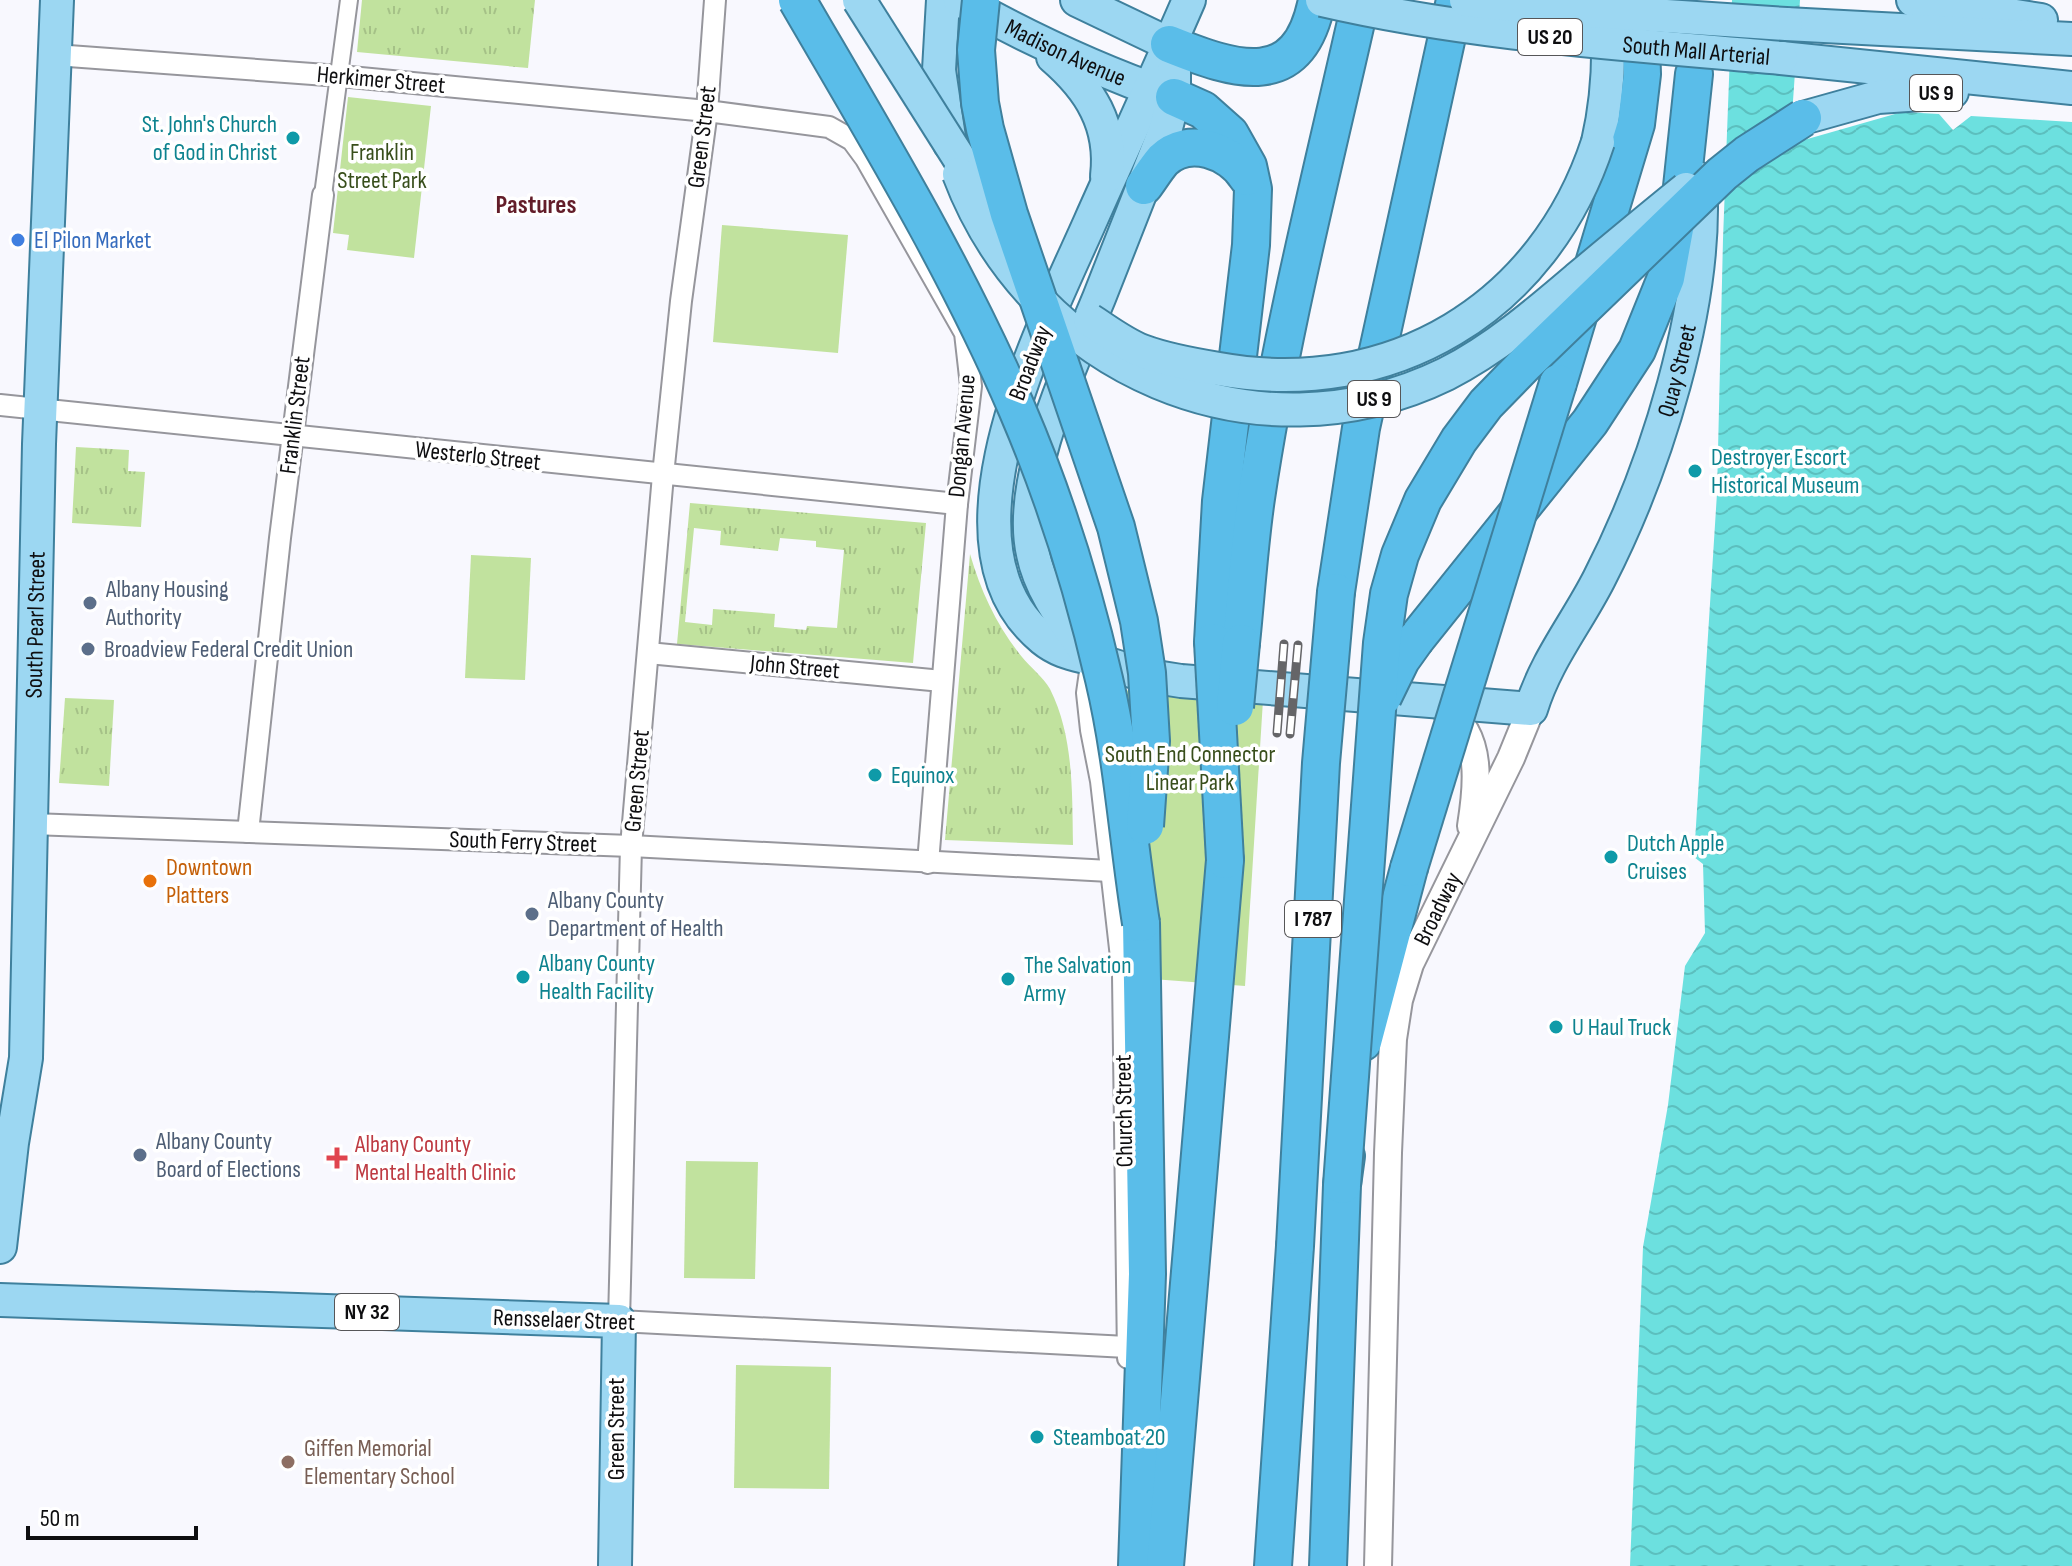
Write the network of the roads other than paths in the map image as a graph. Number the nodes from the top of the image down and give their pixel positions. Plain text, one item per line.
1 (57, 0) edge
2 (349, 0) edge
3 (715, 0) edge
4 (797, 0) edge
5 (859, 0) edge
6 (943, 0) edge
7 (960, 0) edge
8 (981, 0) edge
9 (1077, 0) edge
10 (1189, 0) edge
11 (1320, 0) edge
12 (1361, 0) edge
13 (1455, 0) edge
14 (1466, 0) edge
15 (1605, 0) edge
16 (1639, 0) edge
17 (1696, 0) edge
18 (1913, 0) edge
19 (2072, 25) edge
20 (1032, 39) junction
21 (2072, 39) edge
22 (1169, 44) junction
23 (55, 55) junction
24 (1694, 74) junction
25 (340, 76) junction
26 (2072, 88) edge
27 (1162, 93) junction
28 (2072, 96) edge
29 (707, 111) junction
30 (1803, 118) junction
31 (1144, 186) junction
32 (1253, 189) junction
33 (1103, 194) junction
34 (323, 195) joint
35 (0, 405) edge
36 (41, 409) junction
37 (293, 434) junction
38 (663, 475) junction
39 (957, 504) junction
40 (1227, 642) junction
41 (648, 653) junction
42 (1091, 659) junction
43 (942, 681) junction
44 (1417, 700) junction
45 (1531, 709) junction
46 (32, 824) junction
47 (248, 832) junction
48 (631, 846) junction
49 (1466, 852) junction
50 (928, 863) junction
51 (1110, 871) junction
52 (1141, 923) junction
53 (9, 1096) edge
54 (1342, 1185) junction
55 (1295, 1246) junction
56 (0, 1247) edge
57 (0, 1300) edge
58 (619, 1321) junction
59 (1127, 1347) junction
60 (615, 1566) edge
61 (1130, 1566) edge
62 (1137, 1566) edge
63 (1165, 1566) edge
64 (1273, 1566) edge
65 (1328, 1566) edge
66 (1378, 1566) edge

1 - 23 main road, South Pearl Street
2 - 25 street, Franklin Street
3 - 29 street, Green Street
4 - 52 highway, bridge
5 - 15 main road, bridge
6 - 30 main road, US 9, bridge
7 - 20 main road, Madison Avenue
8 - 52 highway, bridge
9 - 22 main road, Madison Avenue
10 - 22 main road
11 - 22 highway
11 - 26 main road, South Mall Arterial / US 20, bridge
12 - 40 highway
13 - 55 highway, I 787, bridge
14 - 21 main road, South Mall Arterial / US 20, bridge
16 - 54 highway, bridge
17 - 24 main road, Quay Street
18 - 19 main road
20 - 27 main road, Madison Avenue
20 - 33 main road
22 - 27 main road, Broadway
23 - 25 street, Herkimer Street
23 - 36 main road, South Pearl Street
24 - 45 main road, Quay Street
24 - 55 highway, bridge
25 - 29 street, Herkimer Street
25 - 34 street, Franklin Street
27 - 31 main road, Broadway
27 - 32 highway
27 - 33 main road, Broadway
28 - 30 main road, US 9
29 - 38 street, Green Street
29 - 39 street, Dongan Avenue
30 - 54 highway, bridge
31 - 32 highway
31 - 42 main road, Broadway
32 - 40 highway
33 - 42 main road, Broadway
34 - 37 street, Franklin Street
35 - 36 street, Westerlo Street
36 - 37 street, Westerlo Street
36 - 46 main road, South Pearl Street
37 - 38 street, Westerlo Street
37 - 47 street, Franklin Street
38 - 39 street, Westerlo Street
38 - 41 street, Green Street
39 - 43 street, Dongan Avenue
40 - 63 highway, bridge
41 - 43 street, John Street
41 - 48 street, Green Street
42 - 44 main road, Broadway
42 - 51 street, Church Street
43 - 50 street, Dongan Avenue
44 - 45 main road, Broadway
44 - 49 street
45 - 49 street, Broadway
46 - 47 street, South Ferry Street
46 - 53 main road, South Pearl Street
47 - 48 street, South Ferry Street
48 - 50 street, South Ferry Street
48 - 58 street, Green Street
49 - 66 street, Broadway
50 - 51 street, South Ferry Street
51 - 59 street, Church Street
52 - 62 highway
53 - 56 main road, South Pearl Street
54 - 65 highway
55 - 64 highway, I 787
57 - 58 main road, Rensselaer Street / NY 32
58 - 59 street, Rensselaer Street
58 - 60 main road, Green Street
59 - 61 street, Church Street

